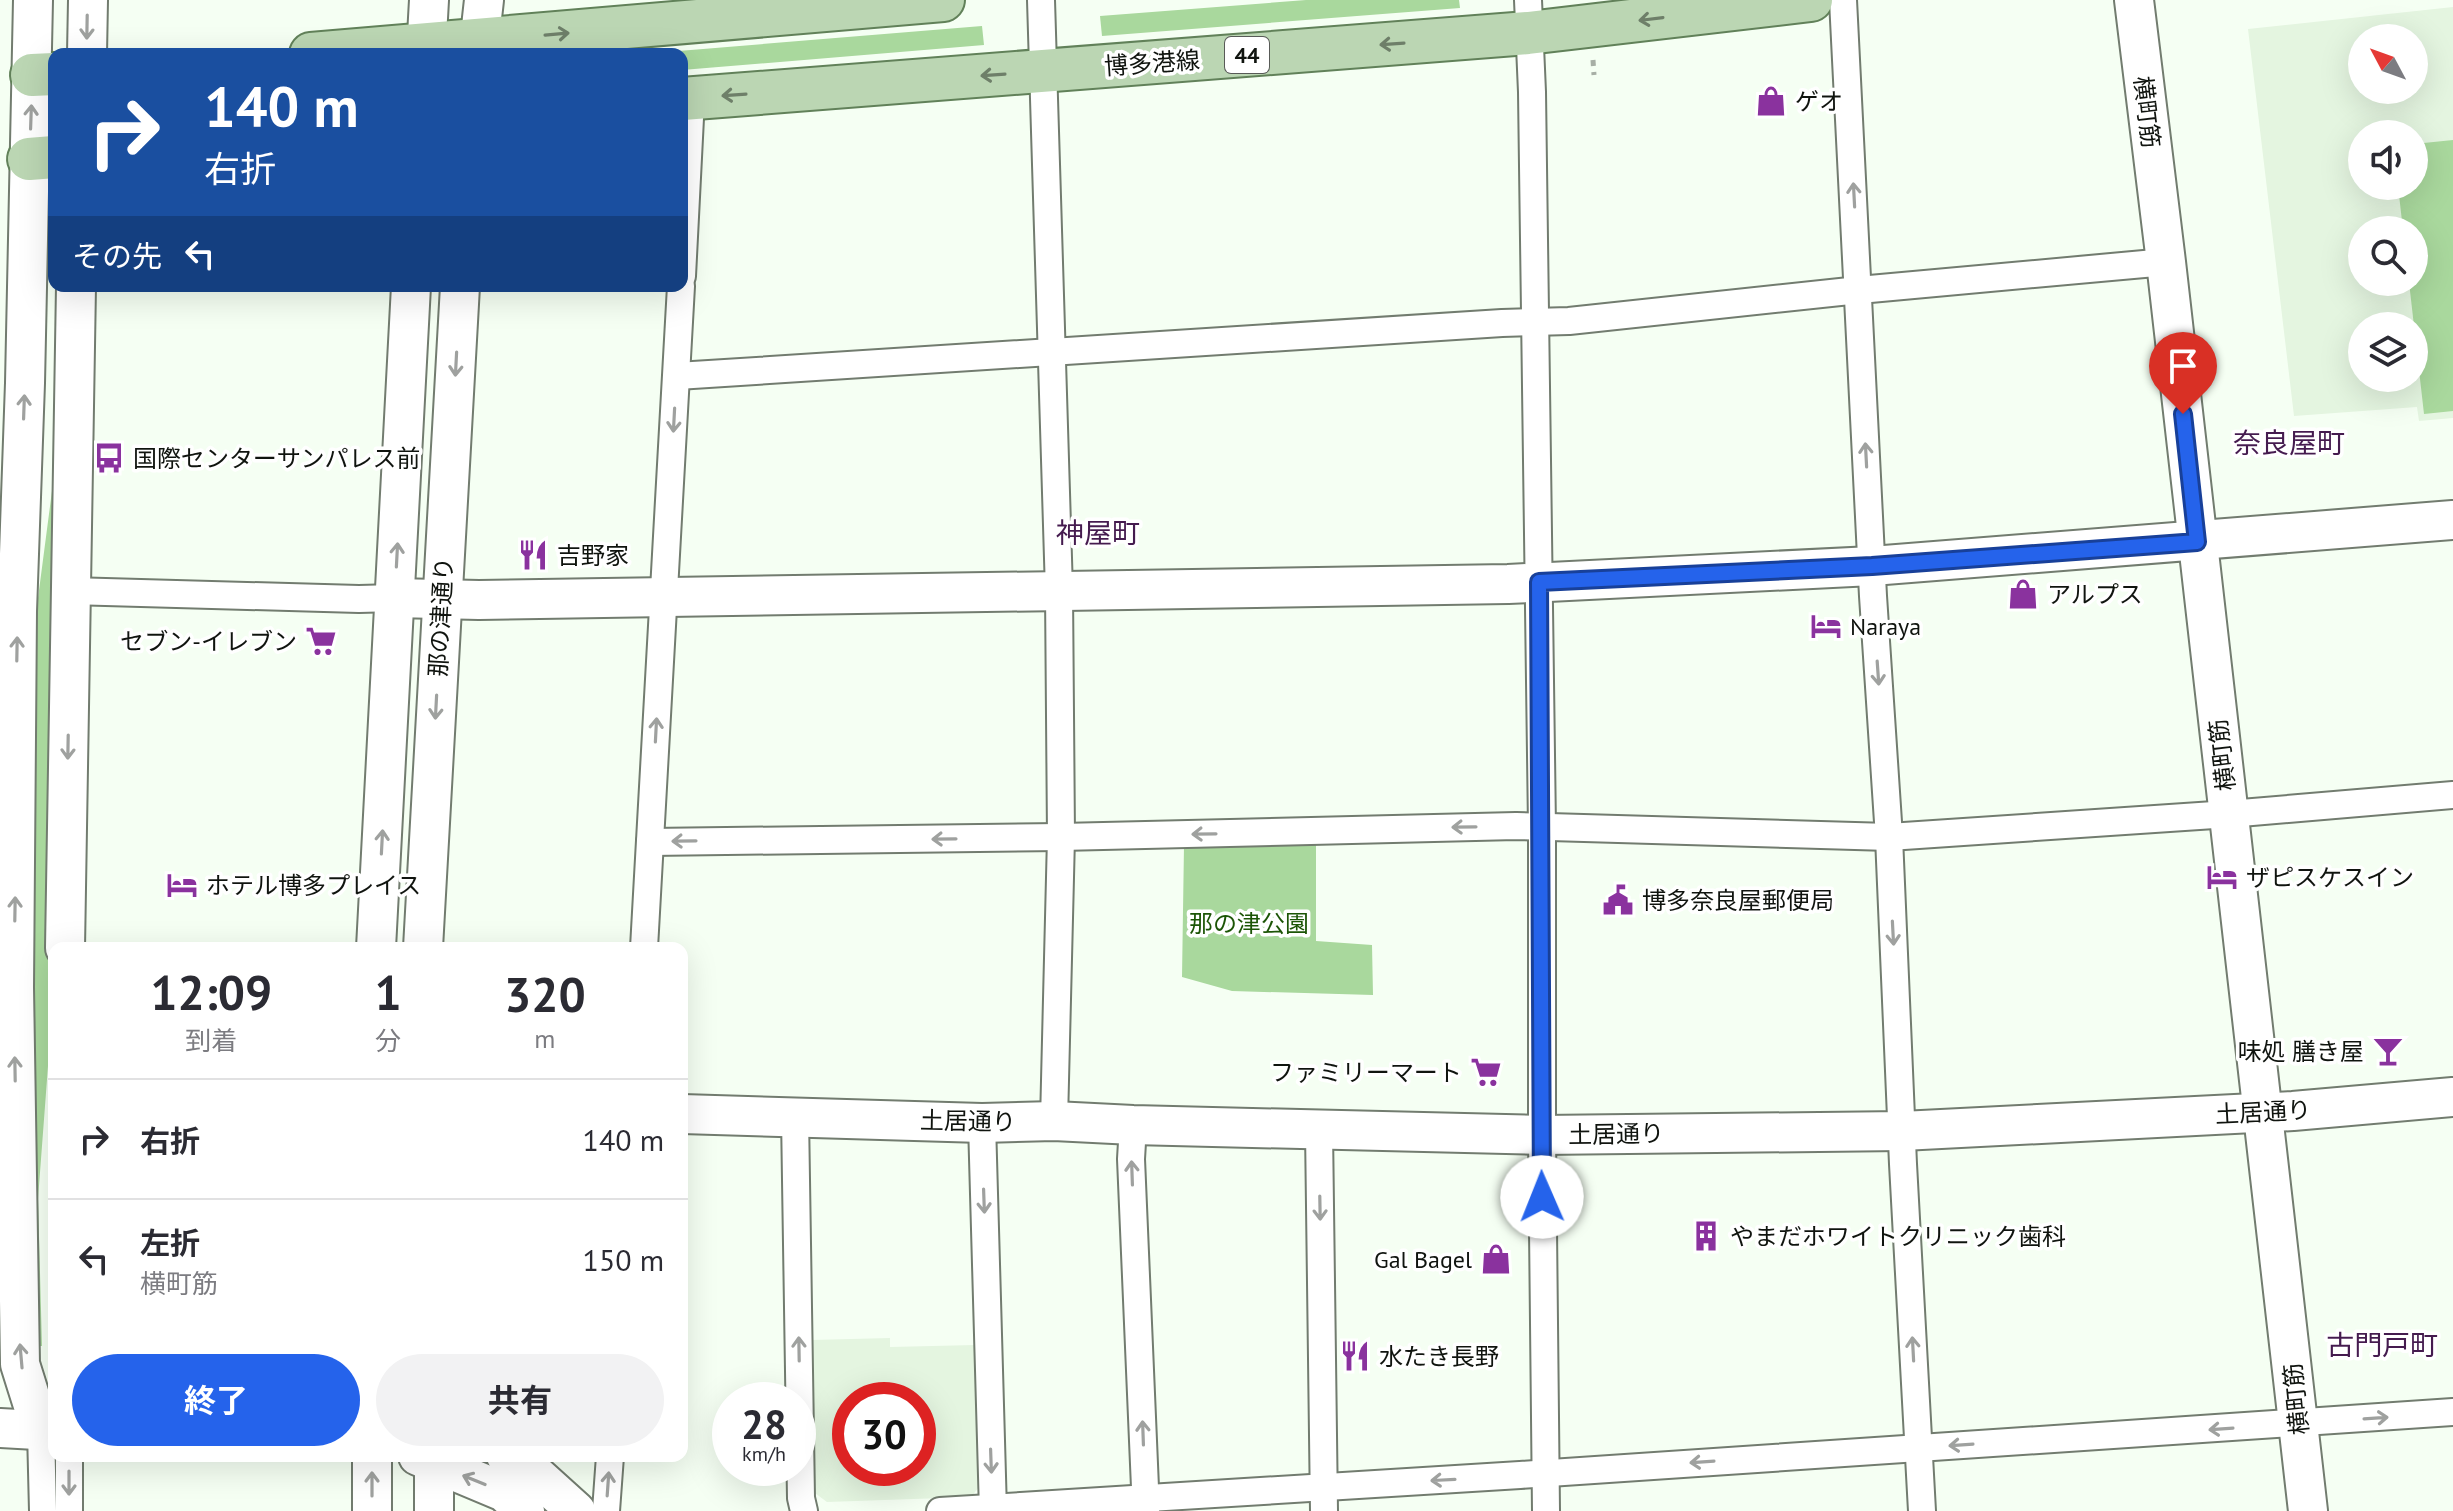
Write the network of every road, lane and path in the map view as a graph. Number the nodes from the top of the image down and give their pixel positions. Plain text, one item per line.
1 (33, 0) edge
2 (88, 0) edge
3 (429, 0) edge
4 (943, 0) edge
5 (1041, 0) edge
6 (1811, 0) edge
7 (1843, 0) edge
8 (2134, 0) edge
9 (1528, 17) edge
10 (481, 31) edge
11 (87, 48) edge
12 (426, 48) edge
13 (429, 48) edge
14 (1045, 71) junction
15 (43, 75) edge
16 (688, 99) edge
17 (42, 158) edge
18 (2166, 262) junction
19 (1859, 290) junction
20 (76, 292) edge
21 (411, 292) edge
22 (460, 292) edge
23 (681, 292) edge
24 (1535, 322) junction
25 (1052, 350) junction
26 (677, 376) junction
27 (2453, 520) edge
28 (2197, 542) junction
29 (1872, 566) junction
30 (1539, 582) junction
31 (70, 591) junction
32 (1059, 591) junction
33 (664, 597) junction
34 (395, 598) junction
35 (442, 599) junction
36 (2453, 795) edge
37 (2229, 814) junction
38 (1542, 828) junction
39 (1061, 837) junction
40 (1889, 837) junction
41 (650, 842) junction
42 (65, 942) edge
43 (376, 942) edge
44 (423, 942) edge
45 (644, 942) edge
46 (2453, 1097) edge
47 (2263, 1112) junction
48 (688, 1114) edge
49 (795, 1116) junction
50 (1054, 1121) junction
51 (982, 1123) junction
52 (1133, 1125) junction
53 (1319, 1130) junction
54 (1902, 1131) junction
55 (8, 1132) edge
56 (1542, 1135) junction
57 (2453, 1412) edge
58 (2299, 1424) junction
59 (0, 1428) edge
60 (47, 1431) edge
61 (1918, 1448) junction
62 (69, 1462) edge
63 (372, 1462) edge
64 (428, 1462) edge
65 (435, 1462) edge
66 (520, 1462) edge
67 (610, 1462) edge
68 (1545, 1473) junction
69 (1324, 1499) edge
70 (1146, 1505) edge
71 (993, 1509) edge
72 (43, 1511) edge
73 (69, 1511) edge
74 (372, 1511) edge
75 (434, 1511) edge
76 (525, 1511) edge
77 (576, 1511) edge
78 (606, 1511) edge
79 (804, 1511) edge
80 (940, 1511) edge
81 (1546, 1511) edge
82 (1922, 1511) edge
83 (2308, 1511) edge

1 - 15 street
2 -> 11 street
3 - 12 street
10 -> 4 main road
5 - 14 street
6 -> 9 main road, 博多港線 / 44
19 -> 7 street
8 - 18 street, 横町筋
9 -> 14 main road, 博多港線 / 44
9 - 24 street
10 - 13 main road
14 -> 16 main road, 博多港線 / 44
14 - 25 street
17 -> 15 street
55 -> 17 street
18 - 19 street
18 - 28 street, 横町筋
19 - 24 street
29 -> 19 street
20 - 31 street
34 -> 21 street, 那の津通り
22 -> 35 street, 那の津通り
23 - 26 street
24 - 25 street
24 - 30 street
25 - 26 street
25 - 32 street
26 -> 33 street
27 - 28 street
28 - 29 street
28 - 37 street, 横町筋
29 - 30 street
29 -> 40 street
30 - 32 street
30 - 38 street
31 - 34 street
31 -> 42 street
32 - 33 street
32 - 39 street
33 - 35 street
41 -> 33 street
34 - 35 street
43 -> 34 street, 那の津通り
35 -> 44 street, 那の津通り
36 - 37 street
37 - 40 street
37 - 47 street, 横町筋
38 -> 39 street
38 - 40 street
38 - 56 street
39 -> 41 street
39 - 50 street
40 -> 54 street
41 - 45 street
46 - 47 street, 土居通り
47 - 54 street, 土居通り
47 - 58 street, 横町筋
48 - 49 street, 土居通り
49 - 51 street, 土居通り
79 -> 49 street
50 - 51 street, 土居通り
50 - 52 street, 土居通り
51 -> 71 street
52 - 53 street, 土居通り
70 -> 52 street
53 - 56 street, 土居通り
53 -> 69 street
54 - 56 street, 土居通り
61 -> 54 street
60 -> 55 street
56 - 68 street
58 -> 57 street
58 -> 61 street
58 - 83 street, 横町筋
59 - 60 street
60 - 72 street
61 -> 68 street
61 - 82 street
62 -> 73 street
74 -> 63 street
64 - 75 street
76 -> 65 street
66 - 77 street
78 -> 67 street
68 -> 69 street
68 - 81 street
69 - 70 street
70 - 71 street
71 - 80 street

